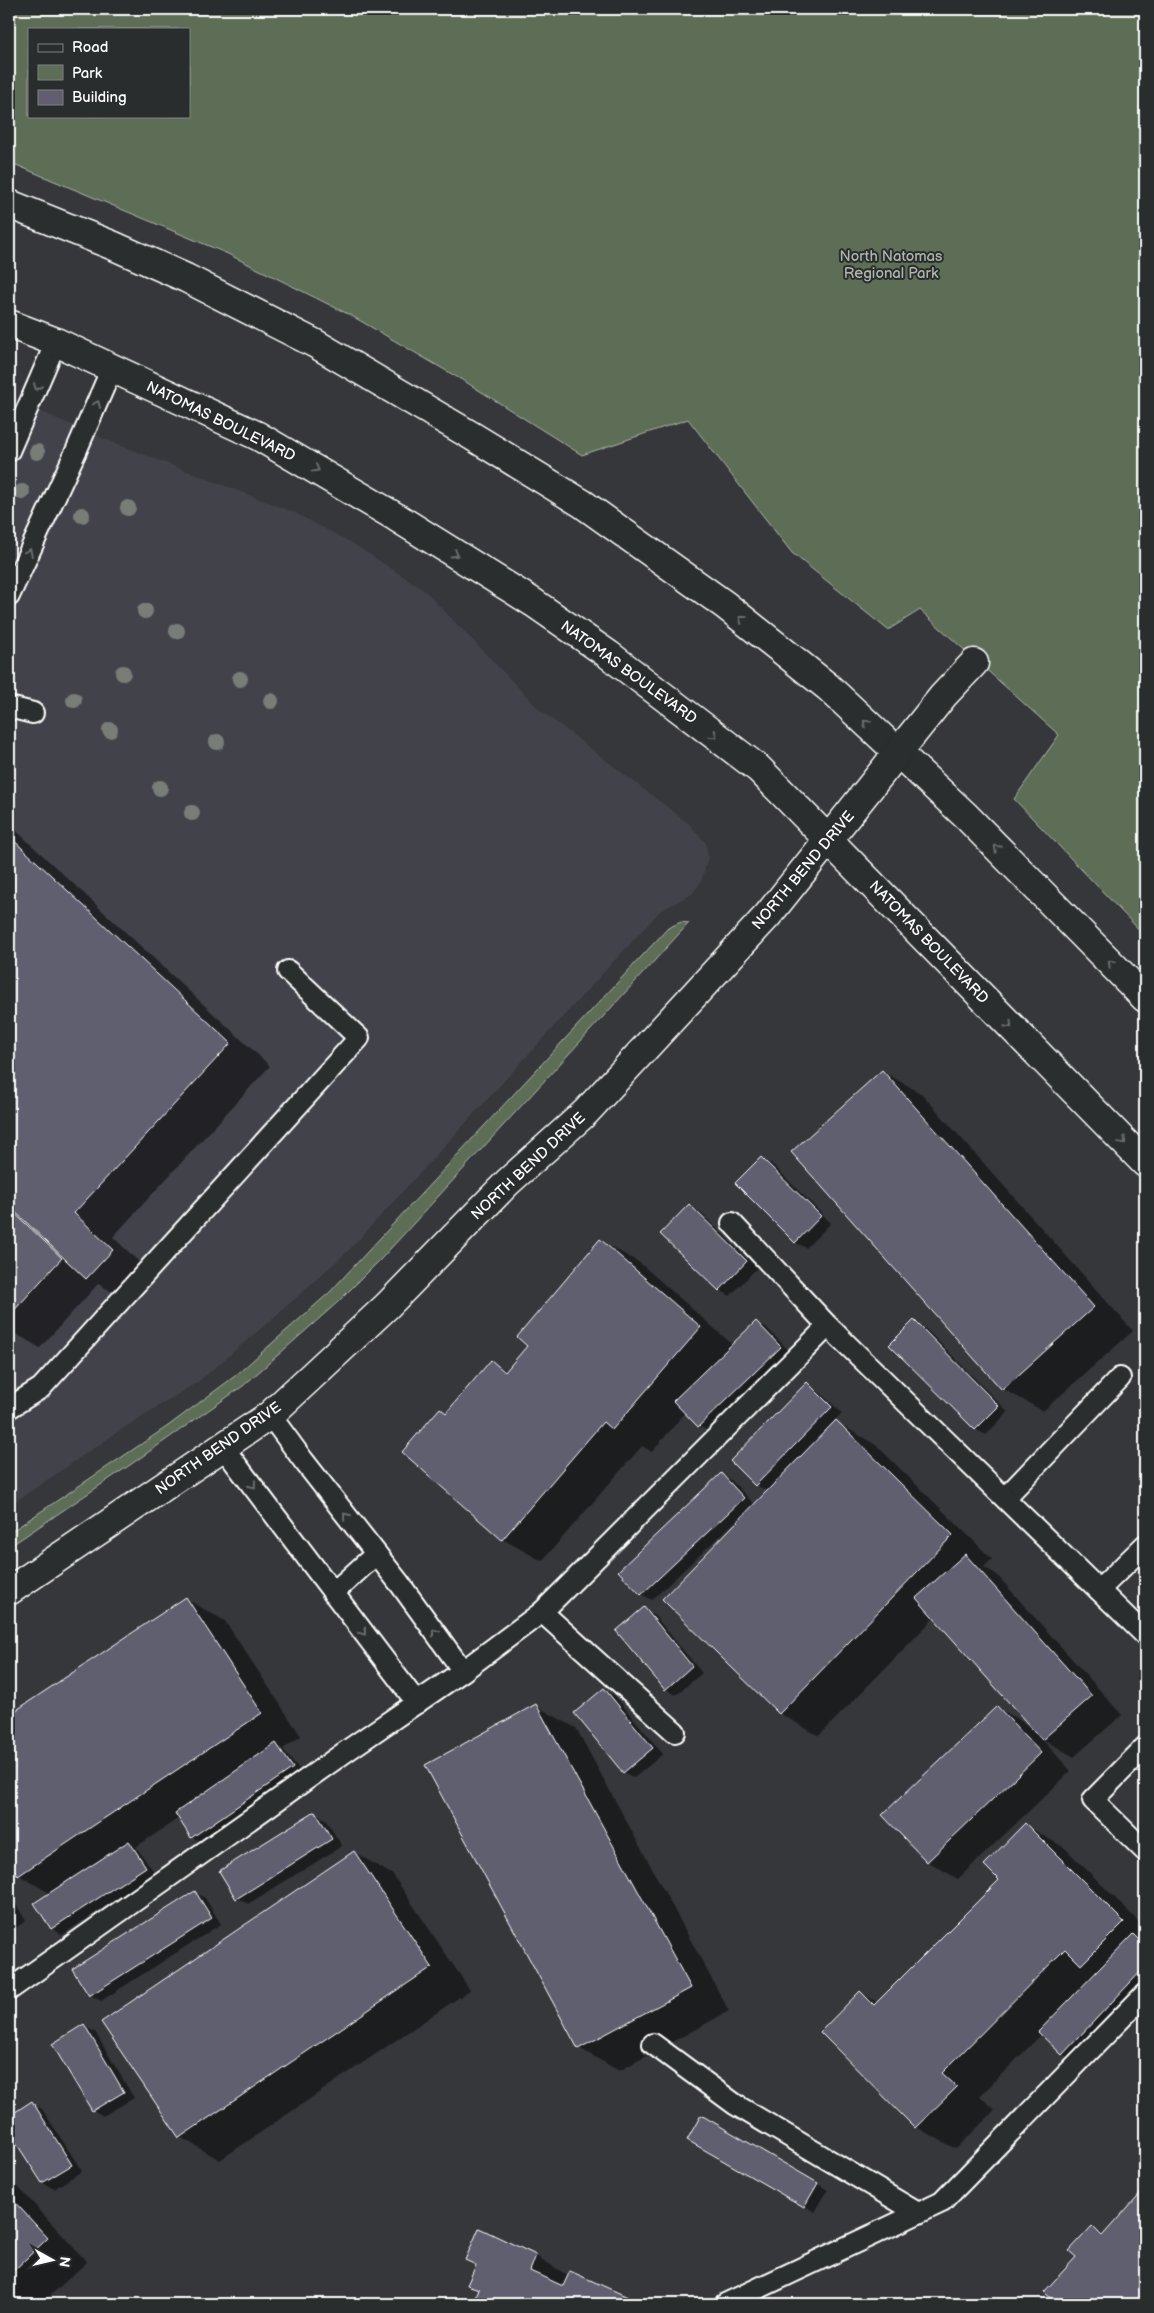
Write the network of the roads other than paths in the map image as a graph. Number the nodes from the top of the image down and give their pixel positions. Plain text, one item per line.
1 (9, 204) edge
2 (9, 324) edge
3 (56, 342) junction
4 (112, 368) junction
5 (9, 451) edge
6 (9, 596) edge
7 (974, 662) dead end
8 (9, 707) edge
9 (32, 714) dead end
10 (898, 753) junction
11 (829, 840) junction
12 (288, 971) dead end
13 (1145, 998) edge
14 (1145, 1163) edge
15 (732, 1223) dead end
16 (828, 1326) junction
17 (1120, 1378) dead end
18 (9, 1408) edge
19 (270, 1415) junction
20 (223, 1447) junction
21 (1005, 1498) junction
22 (1145, 1545) edge
23 (376, 1554) junction
24 (1099, 1590) junction
25 (9, 1591) edge
26 (334, 1593) junction
27 (542, 1612) junction
28 (1145, 1635) edge
29 (463, 1671) junction
30 (417, 1703) junction
31 (675, 1732) dead end
32 (1145, 1747) edge
33 (1145, 1851) edge
34 (9, 1990) edge
35 (1145, 1994) edge
36 (653, 2044) dead end
37 (918, 2213) junction
38 (725, 2304) edge

10 -> 1 main road
2 - 3 main road, NATOMAS BOULEVARD
3 - 4 main road, NATOMAS BOULEVARD
3 -> 5 lane
6 -> 4 lane
4 -> 11 main road, NATOMAS BOULEVARD
7 - 10 main road, NORTH BEND DRIVE
8 - 9 lane
10 - 11 main road, NORTH BEND DRIVE
13 -> 10 main road
11 -> 14 main road, NATOMAS BOULEVARD
11 - 19 main road, NORTH BEND DRIVE
12 - 18 lane
15 - 16 lane
16 - 21 lane
16 - 27 lane
17 - 21 lane
19 - 20 main road, NORTH BEND DRIVE
23 -> 19 lane
20 - 25 main road, NORTH BEND DRIVE
20 -> 26 lane
21 - 24 lane
22 - 24 lane
23 - 26 lane
29 -> 23 lane
24 - 28 lane
26 -> 30 lane
27 - 29 lane
27 - 31 lane
29 - 30 lane
30 - 34 lane
32 - 33 lane
35 - 37 lane
36 - 37 lane
37 - 38 lane

